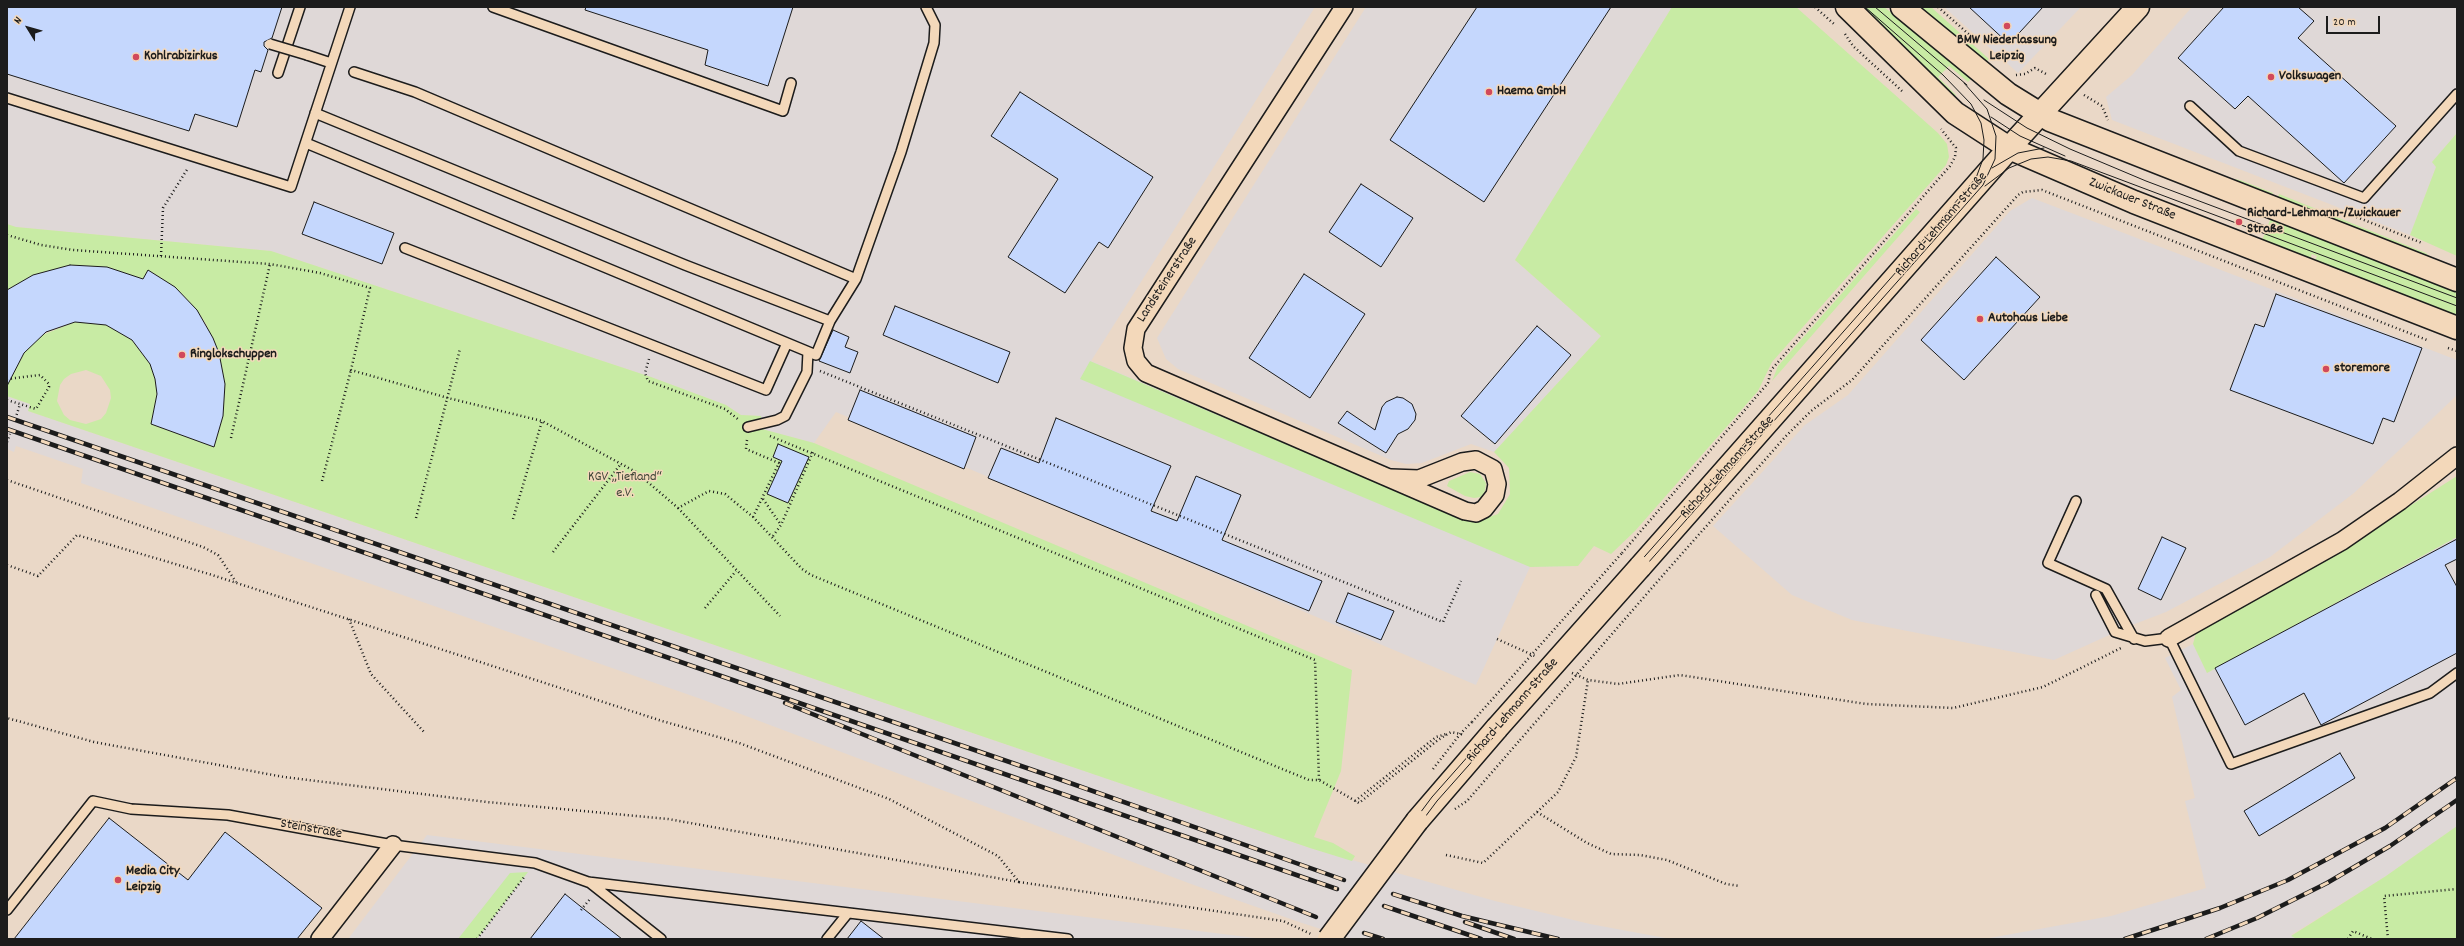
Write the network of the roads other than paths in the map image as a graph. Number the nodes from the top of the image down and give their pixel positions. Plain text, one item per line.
1 (300, 7) edge
2 (350, 7) edge
3 (493, 7) edge
4 (926, 7) edge
5 (1344, 7) edge
6 (1846, 7) edge
7 (1902, 7) edge
8 (2138, 7) edge
9 (270, 44) dead end
10 (331, 63) junction
11 (354, 72) dead end
12 (278, 73) dead end
13 (791, 83) dead end
14 (2457, 94) edge
15 (7, 98) edge
16 (2190, 106) dead end
17 (315, 112) junction
18 (2039, 114) junction
19 (306, 143) junction
20 (2009, 148) junction
21 (405, 248) dead end
22 (856, 280) junction
23 (2457, 280) edge
24 (830, 321) junction
25 (2457, 328) edge
26 (787, 343) junction
27 (812, 354) junction
28 (748, 427) road end
29 (2457, 456) edge
30 (1391, 478) junction
31 (2076, 501) dead end
32 (2096, 595) dead end
33 (2169, 638) junction
34 (2134, 639) junction
35 (2457, 673) edge
36 (393, 845) junction
37 (588, 882) junction
38 (7, 910) edge
39 (848, 913) junction
40 (1322, 938) edge
41 (320, 939) edge
42 (660, 939) edge
43 (827, 939) edge
44 (1068, 939) edge

1 - 12 lane
2 - 10 lane
3 - 13 lane
4 - 22 lane
5 - 30 street, Landsteinerstraße
6 - 20 main road, Zwickauer Straße
7 - 18 main road
8 - 18 main road, Richard-Lehmann-Straße
9 - 10 lane, bridge
10 - 17 lane
11 - 22 lane
14 - 16 lane
15 - 19 lane
17 - 19 lane
17 - 24 lane
18 - 20 main road, Richard-Lehmann-Straße
18 - 23 main road
19 - 26 lane
20 - 25 main road, Zwickauer Straße
20 - 40 main road, Richard-Lehmann-Straße, bridge
21 - 26 lane
22 - 24 lane
24 - 27 lane
26 - 27 lane
27 - 28 lane
29 - 33 street
30 - 30 street, Landsteinerstraße
31 - 34 lane
32 - 34 lane
33 - 34 lane
33 - 35 lane
36 - 37 lane, Steinstraße
36 - 38 lane, Steinstraße
36 - 41 street
37 - 39 lane
37 - 42 lane
39 - 43 lane
39 - 44 lane

